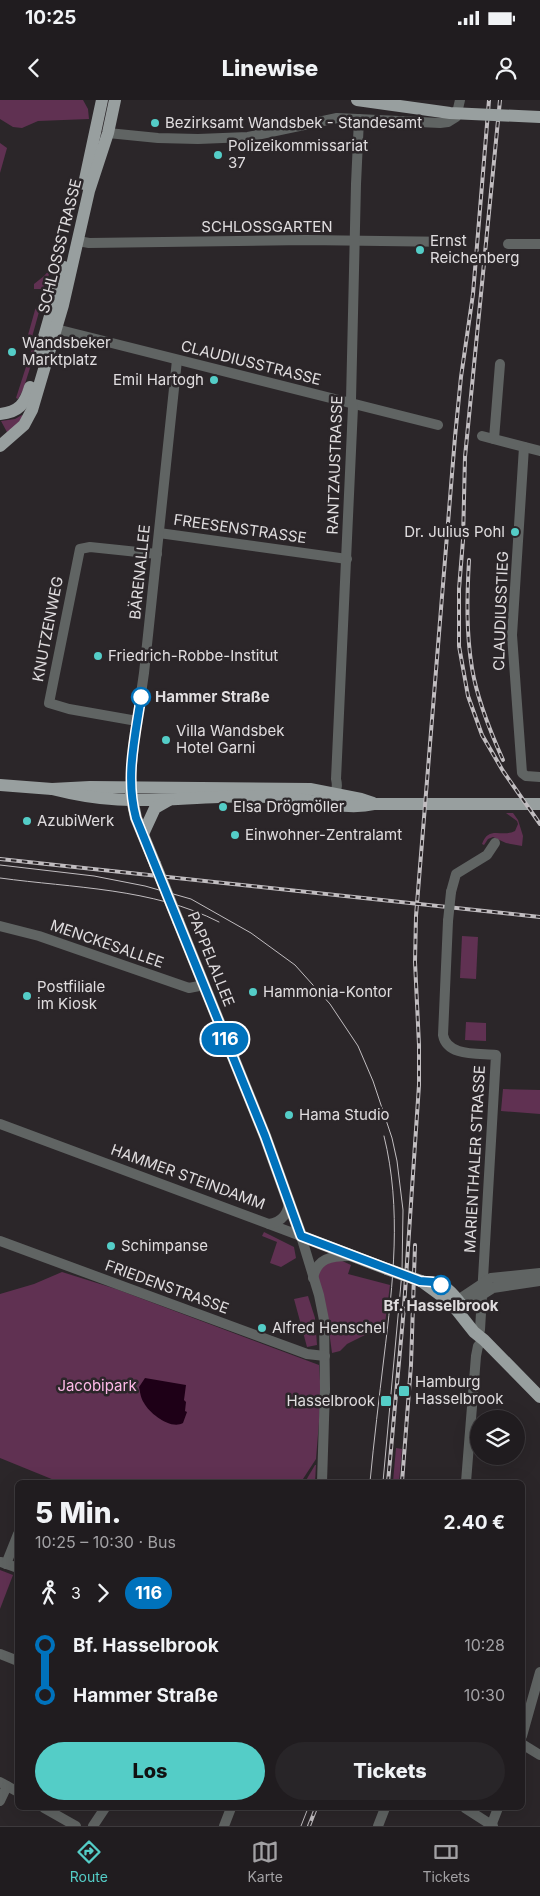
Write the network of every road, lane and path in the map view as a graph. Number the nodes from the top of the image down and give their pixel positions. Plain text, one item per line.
1 (115, 100) edge
2 (357, 100) edge
3 (364, 100) edge
4 (399, 100) edge
5 (460, 100) edge
6 (101, 101) edge
7 (540, 110) edge
8 (540, 117) edge
9 (361, 119) junction
10 (108, 133) junction
11 (355, 241) junction
12 (83, 242) junction
13 (457, 242) dead end
14 (508, 244) dead end
15 (540, 244) edge
16 (51, 313) junction
17 (56, 329) junction
18 (44, 336) junction
19 (177, 360) junction
20 (500, 364) dead end
21 (352, 404) junction
22 (0, 414) edge
23 (438, 425) dead end
24 (482, 436) dead end
25 (494, 439) junction
26 (0, 446) edge
27 (524, 447) junction
28 (540, 451) edge
29 (159, 534) junction
30 (157, 554) junction
31 (347, 559) junction
32 (137, 721) junction
33 (540, 777) edge
34 (336, 779) junction
35 (0, 785) edge
36 (310, 789) junction
37 (131, 794) junction
38 (335, 794) junction
39 (169, 800) junction
40 (318, 802) junction
41 (375, 804) junction
42 (540, 804) edge
43 (143, 834) junction
44 (496, 843) dead end
45 (0, 926) edge
46 (204, 985) junction
47 (0, 1124) edge
48 (289, 1200) junction
49 (270, 1224) junction
50 (301, 1236) junction
51 (0, 1241) edge
52 (350, 1256) junction
53 (540, 1273) edge
54 (313, 1278) junction
55 (540, 1281) edge
56 (482, 1283) junction
57 (482, 1294) junction
58 (459, 1305) junction
59 (482, 1335) junction
60 (325, 1356) junction
61 (540, 1397) edge
62 (322, 1480) edge
63 (466, 1480) edge
64 (15, 1540) edge
65 (3, 1563) edge
66 (15, 1567) edge
67 (0, 1654) edge
68 (15, 1660) edge
69 (540, 1672) edge
70 (525, 1725) edge
71 (525, 1746) edge
72 (540, 1755) edge
73 (4, 1784) edge
74 (15, 1790) edge
75 (0, 1801) edge
76 (48, 1810) edge
77 (104, 1810) edge
78 (230, 1810) edge
79 (384, 1810) edge
80 (469, 1810) edge
81 (497, 1810) edge
82 (76, 1826) edge
83 (93, 1826) edge
84 (224, 1826) edge
85 (378, 1826) edge
86 (492, 1826) edge

1 - 10 main road, SCHLOSSSTRASSE
2 - 8 main road, bridge
3 - 9 street, RANTZAUSTRASSE
4 - 7 main road
5 - 9 street
6 - 16 main road, SCHLOSSSTRASSE
9 - 10 street
9 - 11 street, RANTZAUSTRASSE
10 - 12 main road, SCHLOSSSTRASSE
11 - 12 street, SCHLOSSGARTEN
11 - 13 street, SCHLOSSGARTEN
11 - 21 street, RANTZAUSTRASSE
12 - 17 main road, SCHLOSSSTRASSE
14 - 15 street
16 - 17 main road
16 - 18 main road, SCHLOSSSTRASSE
17 - 18 main road
17 - 19 street, CLAUDIUSSTRASSE
17 - 26 main road, SCHLOSSSTRASSE
18 - 22 main road, SCHLOSSSTRASSE
19 - 21 street, CLAUDIUSSTRASSE
19 - 29 street, BÄRENALLEE
20 - 25 street
21 - 23 street, CLAUDIUSSTRASSE
21 - 31 street, RANTZAUSTRASSE
24 - 25 street
25 - 27 street
27 - 28 street
27 - 33 street, CLAUDIUSSTIEG
29 - 30 street, BÄRENALLEE
29 - 31 street, FREESENSTRASSE
30 - 32 street, BÄRENALLEE
30 - 32 street, KNUTZENWEG
31 - 34 street, RANTZAUSTRASSE
32 - 37 street, BÄRENALLEE
34 - 36 street
34 - 38 street, RANTZAUSTRASSE
35 - 37 main road
36 - 37 main road
36 - 38 main road
37 - 39 main road
37 - 43 main road, PAPPELALLEE
38 - 40 street
38 - 41 main road
39 - 40 main road
39 - 43 main road
40 - 41 main road
41 - 42 main road
43 - 46 main road, PAPPELALLEE, bridge
44 - 56 street, MARIENTHALER STRASSE, bridge
45 - 46 street, MENCKESALLEE
46 - 48 main road, PAPPELALLEE
47 - 49 street, HAMMER STEINDAMM
48 - 49 street
48 - 50 main road, PAPPELALLEE
49 - 50 street, HAMMER STEINDAMM
50 - 52 main road, HAMMER STEINDAMM
50 - 54 street
51 - 60 street, FRIEDENSTRASSE
52 - 54 street
52 - 58 main road, HAMMER STEINDAMM, bridge
53 - 56 street
54 - 60 street
55 - 57 street
56 - 57 street, MARIENTHALER STRASSE
56 - 58 street
57 - 58 street
57 - 59 street, MARIENTHALER STRASSE
58 - 59 main road, HAMMER STEINDAMM
59 - 61 main road, HAMMER STEINDAMM
59 - 63 street, MARIENTHALER STRASSE
60 - 62 street
64 - 65 street
65 - 66 street
67 - 68 street
69 - 70 street
71 - 72 street
73 - 74 street
73 - 75 street
76 - 82 street
77 - 83 street
78 - 84 street
79 - 85 street
80 - 86 street
81 - 86 street

